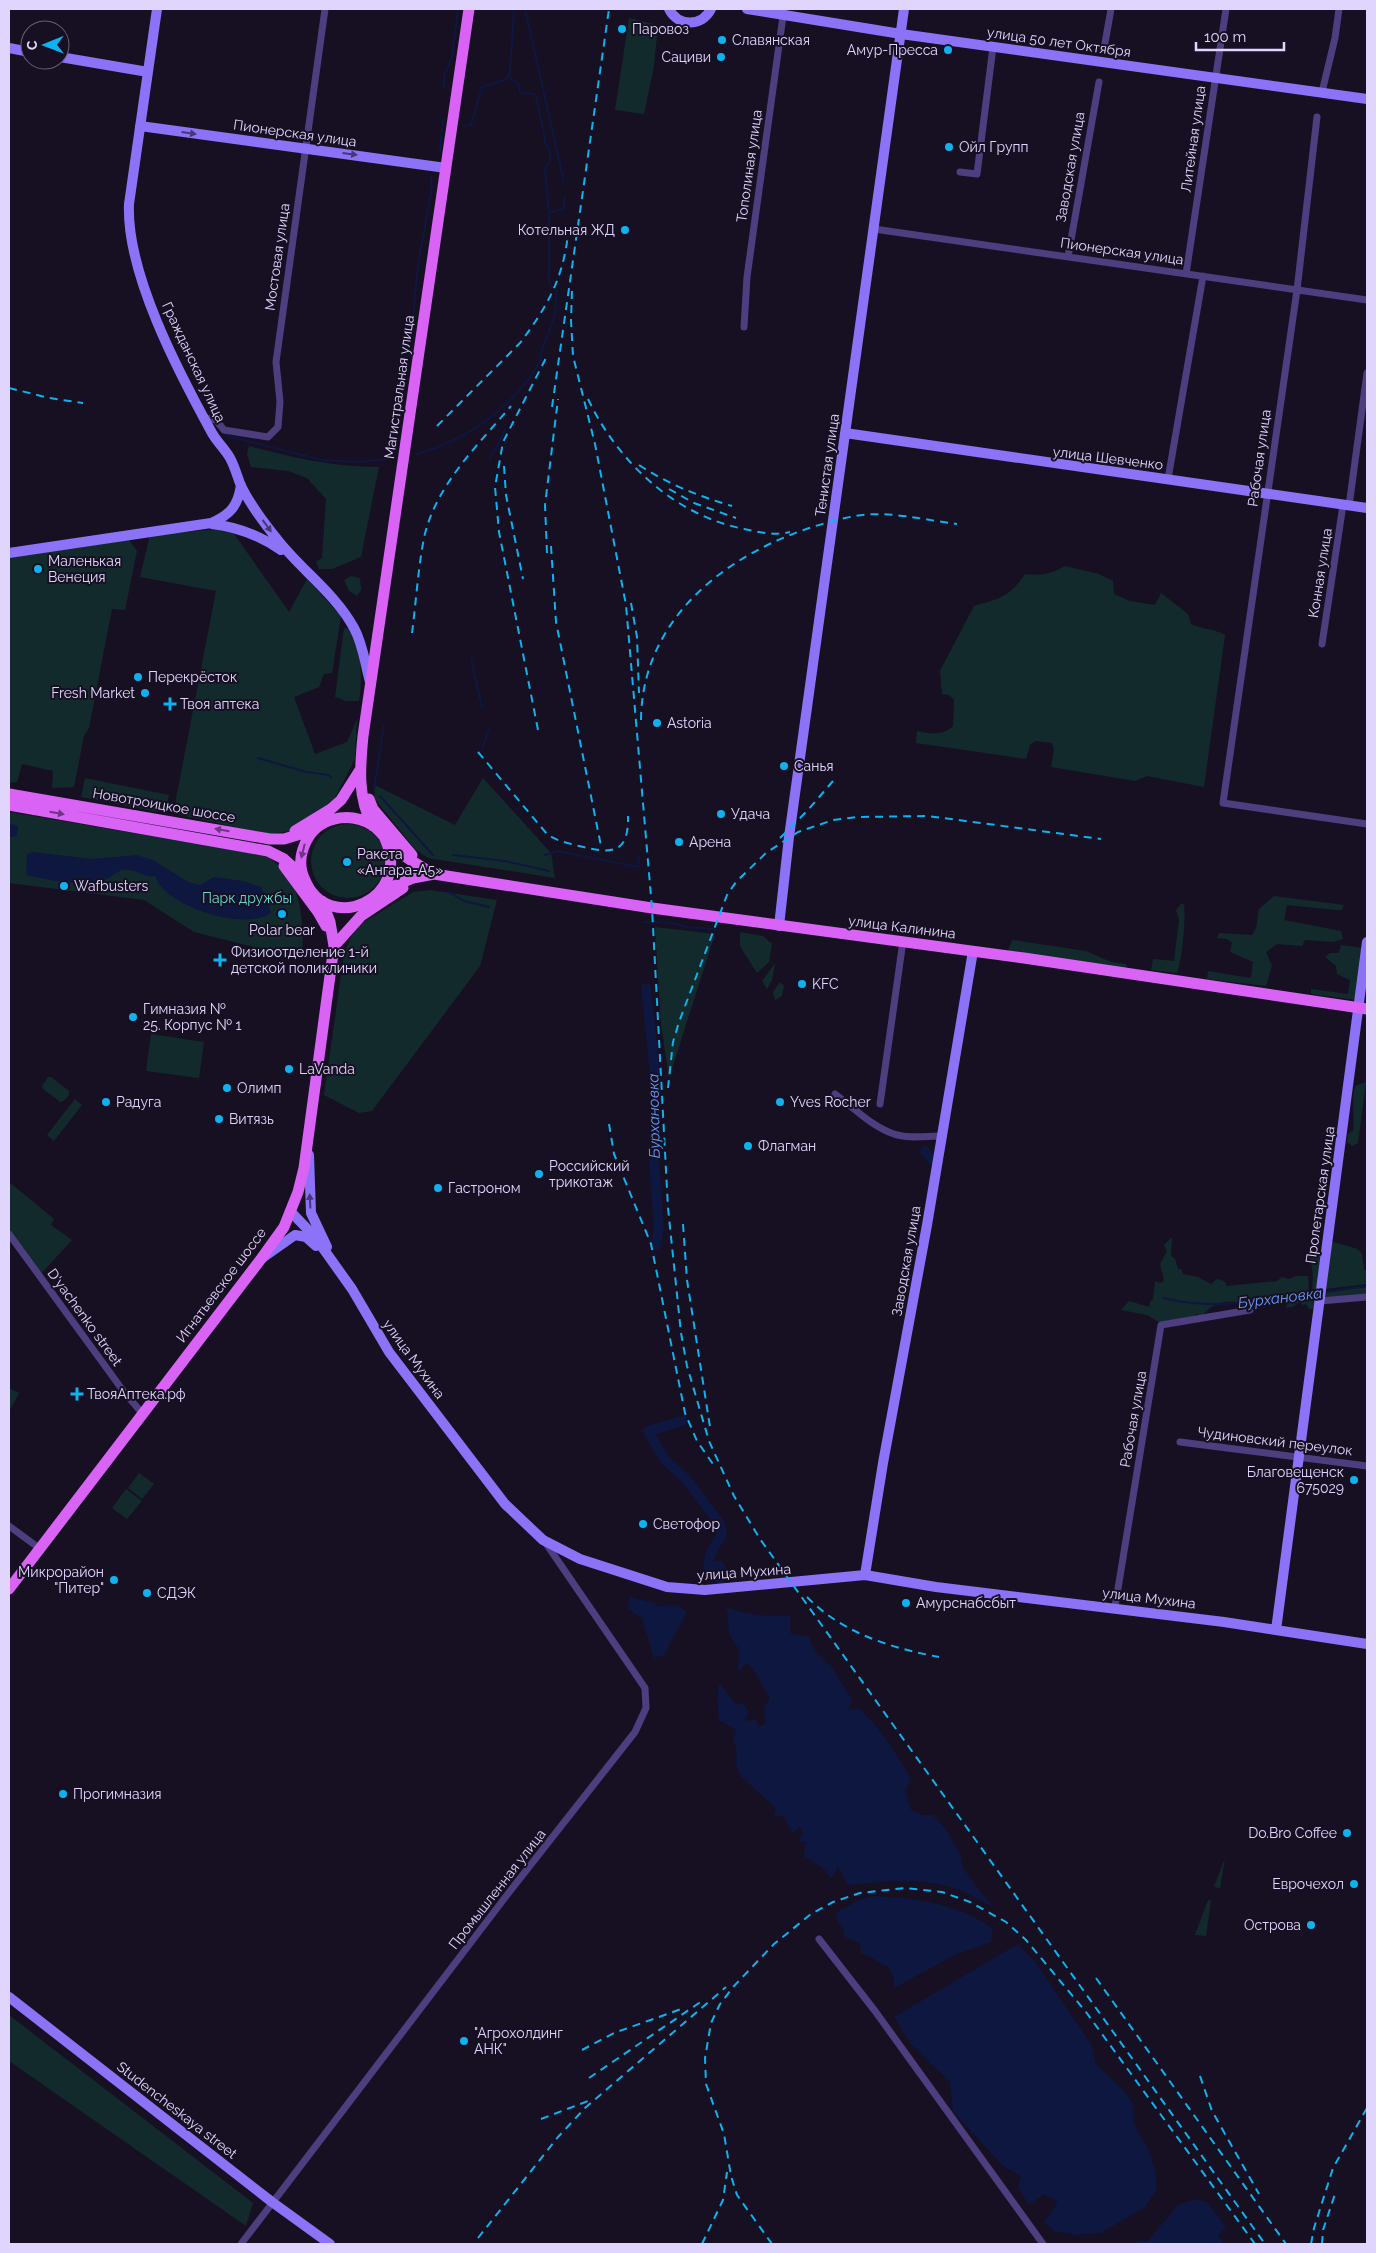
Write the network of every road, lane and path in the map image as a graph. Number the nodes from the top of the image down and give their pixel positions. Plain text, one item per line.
1 (157, 9) edge
2 (325, 9) edge
3 (469, 9) edge
4 (669, 9) edge
5 (711, 9) edge
6 (747, 9) edge
7 (904, 9) edge
8 (1111, 9) edge
9 (1226, 9) edge
10 (1339, 9) edge
11 (783, 12) edge
12 (901, 34) junction
13 (1105, 43) dead end
14 (993, 47) junction
15 (70, 59) edge
16 (148, 72) junction
17 (1214, 78) junction
18 (1099, 82) dead end
19 (1322, 92) junction
20 (1367, 99) edge
21 (1317, 117) dead end
22 (140, 126) junction
23 (305, 148) junction
24 (446, 168) junction
25 (960, 172) dead end
26 (874, 229) junction
27 (1068, 257) junction
28 (1186, 274) junction
29 (1203, 276) junction
30 (1297, 290) junction
31 (1367, 300) edge
32 (744, 327) dead end
33 (1367, 373) edge
34 (204, 418) junction
35 (845, 434) junction
36 (1168, 479) junction
37 (241, 485) junction
38 (1266, 495) junction
39 (1346, 505) junction
40 (1367, 508) edge
41 (210, 523) junction
42 (9, 553) edge
43 (293, 558) junction
44 (1322, 644) dead end
45 (370, 683) junction
46 (360, 770) junction
47 (9, 794) edge
48 (9, 805) edge
49 (334, 818) junction
50 (1367, 824) edge
51 (373, 826) junction
52 (314, 830) junction
53 (270, 839) junction
54 (385, 839) junction
55 (268, 851) junction
56 (434, 874) junction
57 (303, 876) junction
58 (380, 892) junction
59 (322, 901) junction
60 (358, 906) junction
61 (779, 926) junction
62 (902, 942) junction
63 (1367, 942) edge
64 (334, 946) junction
65 (973, 951) junction
66 (1363, 1008) edge
67 (836, 1094) dead end
68 (880, 1104) dead end
69 (309, 1135) junction
70 (941, 1136) junction
71 (291, 1212) junction
72 (9, 1234) edge
73 (261, 1259) junction
74 (333, 1262) junction
75 (1321, 1295) junction
76 (1367, 1297) edge
77 (1250, 1310) dead end
78 (142, 1413) junction
79 (1180, 1442) dead end
80 (1299, 1457) junction
81 (1367, 1466) edge
82 (9, 1526) edge
83 (543, 1540) junction
84 (39, 1548) junction
85 (865, 1575) junction
86 (9, 1589) edge
87 (1115, 1607) junction
88 (1276, 1630) junction
89 (1367, 1644) edge
90 (819, 1939) dead end
91 (9, 1997) edge
92 (272, 2202) junction
93 (244, 2243) edge
94 (330, 2244) edge
95 (1043, 2244) edge

1 - 16 street, Гражданская улица
2 - 23 street, Мостовая улица
3 - 24 main road, Магистральная улица
4 - 5 street
6 - 11 street, улица 50 лет Октября
7 - 12 street, Тенистая улица
8 - 13 street
9 - 17 street, Литейная улица
10 - 19 street
11 - 12 street, улица 50 лет Октября
11 - 32 street, Тополиная улица
12 - 14 street, улица 50 лет Октября
12 - 26 street, Тенистая улица
14 - 17 street, улица 50 лет Октября
14 - 25 street
15 - 16 street
16 - 22 street, Гражданская улица
17 - 19 street, улица 50 лет Октября
17 - 28 street, Литейная улица
18 - 27 street, Заводская улица
19 - 20 street, улица 50 лет Октября
21 - 30 street, Рабочая улица
22 -> 23 street, Пионерская улица
22 - 34 street, Гражданская улица
23 -> 24 street, Пионерская улица
23 - 34 street, Мостовая улица
24 - 45 main road, Магистральная улица
26 - 27 street, Пионерская улица
26 - 35 street, Тенистая улица
27 - 28 street, Пионерская улица
28 - 29 street, Пионерская улица
29 - 30 street, Пионерская улица
29 - 36 street
30 - 31 street, Пионерская улица
30 - 38 street, Рабочая улица
33 - 39 street, Конная улица
34 - 37 street, Гражданская улица
35 - 36 street, улица Шевченко
35 - 61 street, Тенистая улица
36 - 38 street, улица Шевченко
37 - 41 street
37 -> 43 street, Гражданская улица
38 - 39 street, улица Шевченко
38 - 50 street, Рабочая улица
39 - 40 street, улица Шевченко
39 - 44 street, Конная улица
41 - 42 street
41 - 43 street
43 - 45 street, Гражданская улица
45 - 46 main road, Магистральная улица
46 - 49 main road
46 - 51 main road
46 - 53 main road
46 - 56 main road
53 -> 47 main road, Новотроицкое шоссе
48 -> 55 main road, Новотроицкое шоссе
49 - 51 main road
49 - 52 main road
51 - 54 main road
52 - 53 main road, Новотроицкое шоссе
52 -> 57 main road
54 - 56 main road
54 - 58 main road
55 - 57 main road, Новотроицкое шоссе
55 - 64 main road
56 - 58 main road
56 - 61 main road, улица Калинина
56 - 64 main road
57 - 59 main road
58 - 60 main road
59 - 60 main road
59 - 64 main road
60 - 64 main road
61 - 62 main road, улица Калинина
62 - 65 main road, улица Калинина
62 - 68 street
63 - 66 street, Пролетарская улица
64 - 69 main road, Игнатьевское шоссе
65 - 66 main road, улица Калинина
65 - 70 street, Заводская улица
66 - 75 street, Пролетарская улица
67 - 70 street
69 - 71 main road, Игнатьевское шоссе
74 -> 69 street
70 - 85 street, Заводская улица
71 - 73 main road, Игнатьевское шоссе
71 - 74 street, улица Мухина
72 - 78 street, D'yachenko street
73 - 74 street
73 - 78 main road, Игнатьевское шоссе
74 - 83 street, улица Мухина
75 - 76 street
75 - 80 street, Пролетарская улица
77 - 87 street, Рабочая улица
78 - 84 main road, Игнатьевское шоссе
79 - 80 street, Чудиновский переулок
80 - 81 street, Чудиновский переулок
80 - 88 street, Пролетарская улица
82 - 84 street
83 - 85 street, улица Мухина
83 - 92 street, Промышленная улица
84 - 86 main road, Игнатьевское шоссе
85 - 87 street, улица Мухина
87 - 88 street, улица Мухина
88 - 89 street, улица Мухина
90 - 95 street
91 - 92 street, Studencheskaya street
92 - 93 street, Промышленная улица
92 - 94 street, Studencheskaya street

